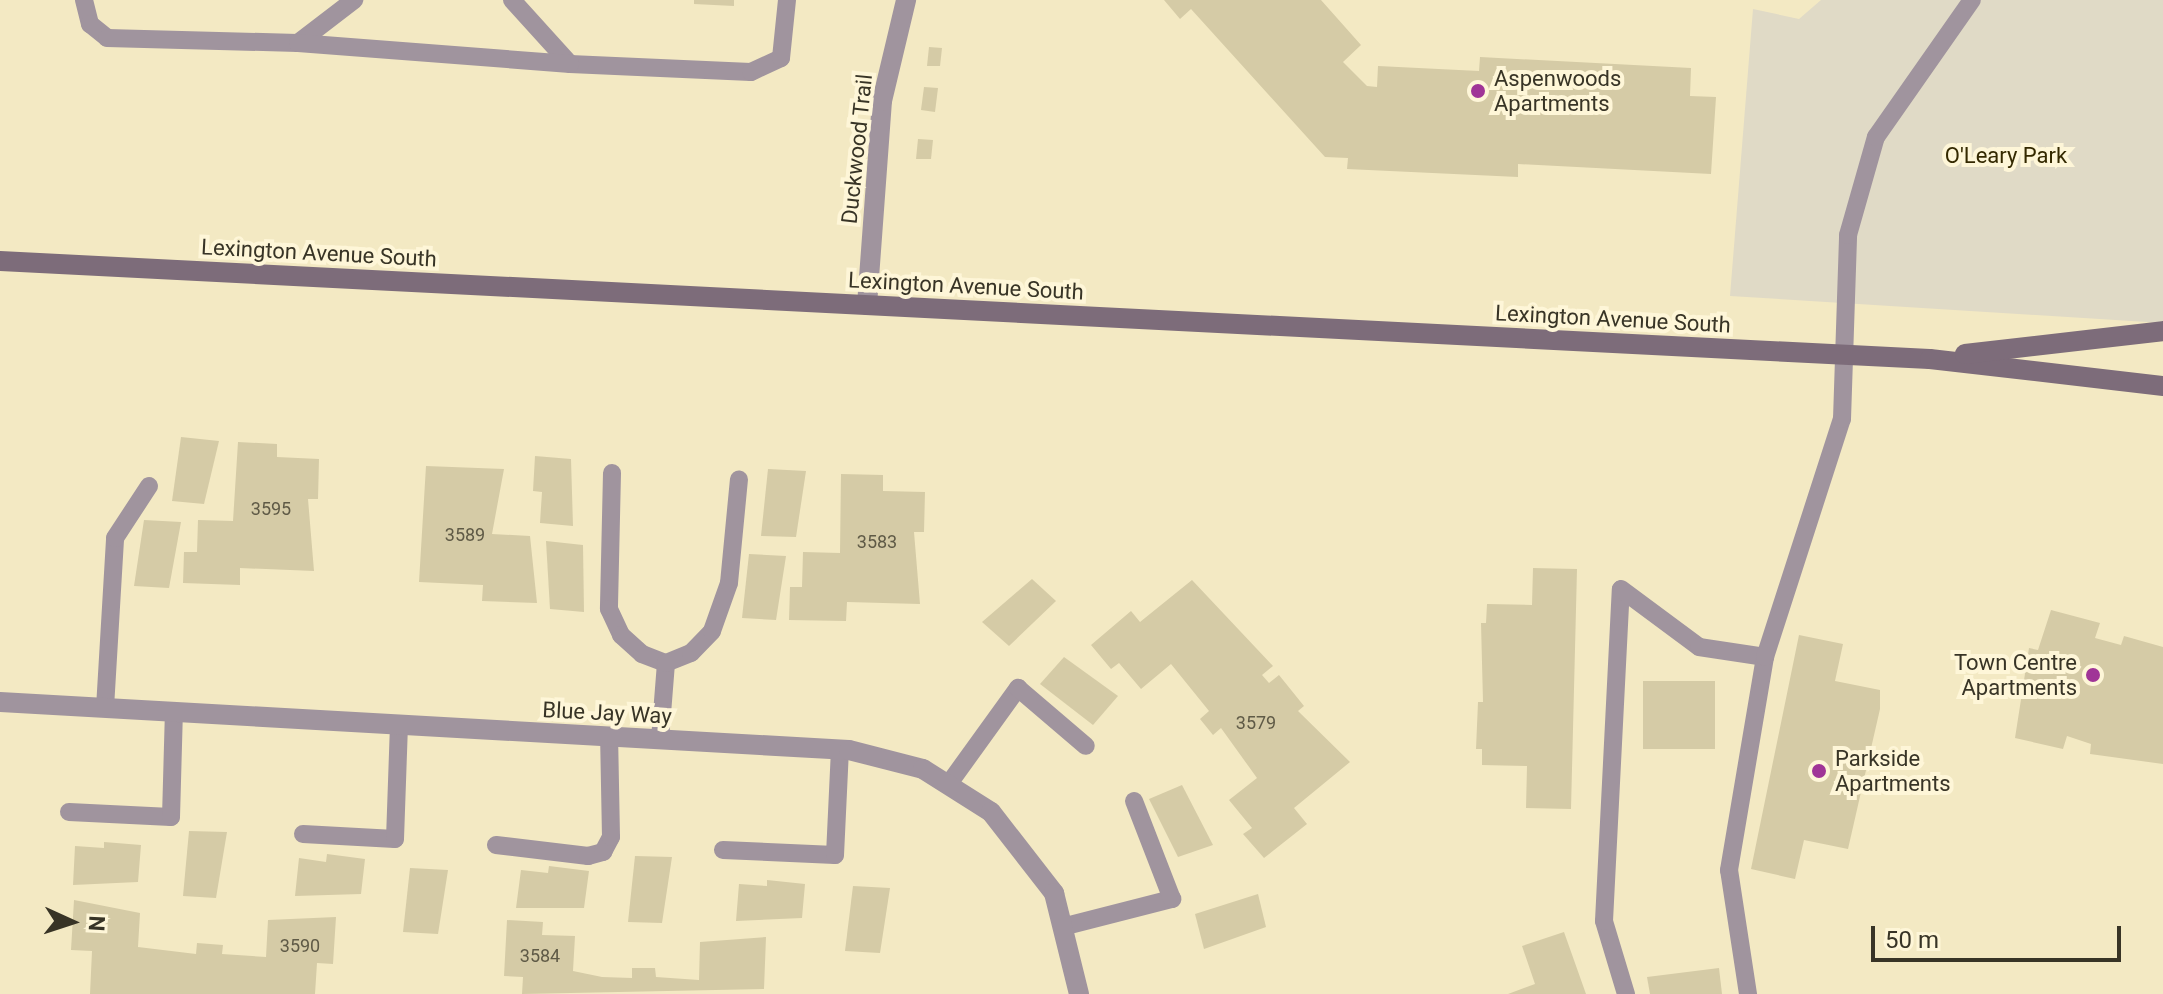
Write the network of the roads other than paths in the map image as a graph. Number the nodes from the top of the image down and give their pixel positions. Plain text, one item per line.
1 (84, 0) edge
2 (354, 0) edge
3 (512, 0) edge
4 (787, 0) edge
5 (906, 0) edge
6 (1972, 0) edge
7 (298, 43) junction
8 (570, 64) junction
9 (0, 261) edge
10 (867, 305) junction
11 (2163, 331) edge
12 (1846, 354) junction
13 (1930, 359) junction
14 (2163, 386) edge
15 (612, 473) dead end
16 (739, 479) dead end
17 (149, 486) dead end
18 (1765, 657) junction
19 (666, 663) junction
20 (0, 702) edge
21 (105, 708) junction
22 (174, 712) junction
23 (399, 725) junction
24 (609, 737) junction
25 (660, 740) junction
26 (1086, 746) dead end
27 (840, 750) junction
28 (948, 785) junction
29 (1134, 801) dead end
30 (69, 812) dead end
31 (303, 834) dead end
32 (496, 845) dead end
33 (723, 850) dead end
34 (1062, 927) junction
35 (1079, 994) edge
36 (1626, 994) edge
37 (1748, 994) edge

1 - 7 lane
2 - 7 lane
3 - 8 lane
4 - 8 lane
5 - 10 street, Duckwood Trail
6 - 12 lane
7 - 8 lane
9 - 10 street, Lexington Avenue South
10 - 12 street, Lexington Avenue South
11 - 13 street, Lexington Avenue South
12 - 13 street, Lexington Avenue South
12 - 18 lane
13 - 14 street, Lexington Avenue South
15 - 19 lane
16 - 19 lane
17 - 21 lane
18 - 36 lane
18 - 37 lane
19 - 25 lane
20 - 21 street, Blue Jay Way
21 - 22 street, Blue Jay Way
22 - 23 street, Blue Jay Way
22 - 30 lane
23 - 24 street, Blue Jay Way
23 - 31 lane
24 - 25 street, Blue Jay Way
24 - 32 lane
25 - 27 street, Blue Jay Way
26 - 28 lane
27 - 28 street, Blue Jay Way
27 - 33 lane
28 - 34 street, Blue Jay Way
29 - 34 lane
34 - 35 street, Blue Jay Way

